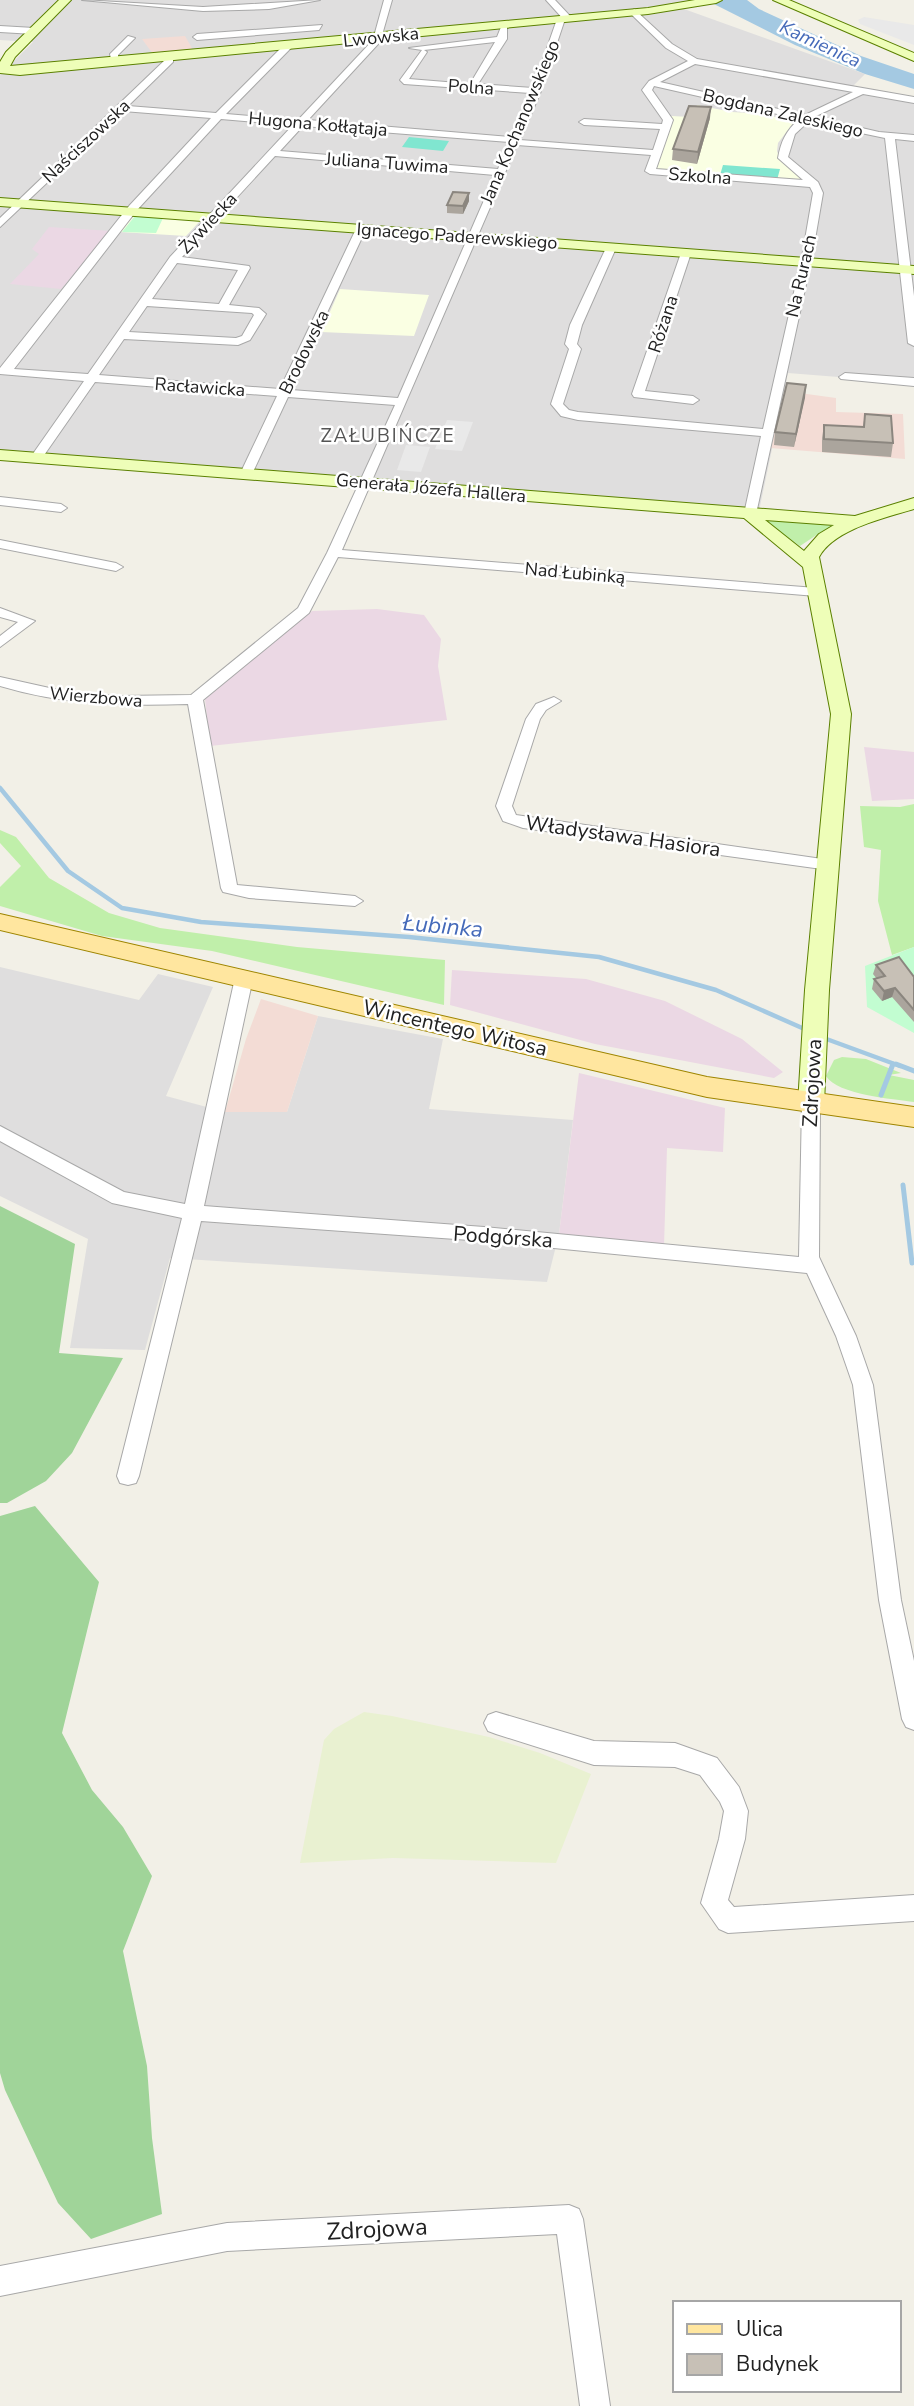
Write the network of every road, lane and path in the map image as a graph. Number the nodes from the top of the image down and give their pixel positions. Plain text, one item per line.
1 (65, 0) edge
2 (86, 0) edge
3 (316, 0) edge
4 (388, 0) edge
5 (550, 0) edge
6 (716, 0) edge
7 (779, 0) edge
8 (898, 0) edge
9 (904, 0) edge
10 (202, 5) edge
11 (233, 9) junction
12 (634, 12) junction
13 (222, 17) dead end
14 (563, 19) junction
15 (214, 23) dead end
16 (503, 25) junction
17 (0, 29) edge
18 (34, 31) junction
19 (197, 37) junction
20 (378, 37) junction
21 (131, 38) dead end
22 (503, 39) junction
23 (303, 44) junction
24 (289, 45) junction
25 (413, 48) dead end
26 (423, 52) dead end
27 (197, 54) junction
28 (170, 57) junction
29 (914, 57) edge
30 (694, 61) junction
31 (115, 62) junction
32 (4, 67) edge
33 (46, 69) junction
34 (652, 83) junction
35 (472, 87) junction
36 (536, 92) junction
37 (860, 92) junction
38 (914, 100) edge
39 (122, 108) junction
40 (219, 116) junction
41 (806, 118) junction
42 (302, 122) junction
43 (584, 122) dead end
44 (666, 127) junction
45 (890, 138) junction
46 (914, 138) edge
47 (513, 141) junction
48 (274, 153) junction
49 (657, 153) junction
50 (500, 172) junction
51 (814, 184) junction
52 (0, 202) edge
53 (20, 204) junction
54 (129, 212) junction
55 (211, 218) junction
56 (0, 224) edge
57 (361, 229) junction
58 (471, 237) junction
59 (611, 248) junction
60 (686, 253) junction
61 (174, 259) junction
62 (805, 262) junction
63 (911, 270) edge
64 (144, 302) junction
65 (222, 308) junction
66 (121, 335) junction
67 (914, 343) edge
68 (3, 371) edge
69 (845, 377) dead end
70 (92, 378) junction
71 (914, 382) edge
72 (284, 393) junction
73 (638, 394) junction
74 (693, 400) dead end
75 (400, 402) junction
76 (632, 415) dead end
77 (767, 433) junction
78 (0, 455) edge
79 (36, 458) junction
80 (246, 474) junction
81 (365, 483) junction
82 (0, 502) edge
83 (914, 503) edge
84 (61, 508) dead end
85 (750, 514) junction
86 (861, 522) junction
87 (0, 544) edge
88 (334, 553) junction
89 (810, 564) junction
90 (116, 567) dead end
91 (816, 592) junction
92 (0, 612) edge
93 (0, 643) edge
94 (0, 681) edge
95 (194, 699) junction
96 (554, 701) dead end
97 (829, 865) junction
98 (355, 901) dead end
99 (0, 922) edge
100 (244, 978) junction
101 (811, 1104) junction
102 (914, 1116) edge
103 (0, 1133) edge
104 (193, 1213) junction
105 (813, 1266) junction
106 (128, 1476) dead end
107 (914, 1719) edge
108 (496, 1723) dead end
109 (914, 1908) edge
110 (0, 2281) edge
111 (595, 2406) edge

1 - 18 street
2 - 10 street
3 - 11 street
4 - 20 street, Żywiecka
5 - 14 street
6 - 12 street, Lwowska
7 - 29 street
8 - 9 street
10 - 11 street
11 - 13 street
12 - 14 street, Lwowska
12 - 30 street
14 - 16 street, Lwowska
14 - 36 street, Jana Kochanowskiego
15 - 19 street
16 - 20 street, Lwowska
16 - 22 street
17 - 18 street
18 - 32 street
19 - 23 street
19 - 27 street
20 - 23 street, Lwowska
20 - 42 street, Żywiecka
21 - 31 street
22 - 25 street
22 - 35 street
23 - 24 street, Lwowska
24 - 27 street, Lwowska
24 - 40 street
26 - 35 street, Polna
27 - 28 street, Lwowska
28 - 31 street, Lwowska
28 - 39 street, Naściszowska
30 - 34 street
30 - 37 street
31 - 33 street, Lwowska
32 - 33 street, Lwowska
32 - 33 street
34 - 41 street, Bogdana Zaleskiego
34 - 44 street
35 - 36 street, Polna
36 - 47 street, Jana Kochanowskiego
37 - 38 street
37 - 41 street
39 - 40 street, Hugona Kołłątaja
39 - 53 street, Naściszowska
40 - 42 street, Hugona Kołłątaja
40 - 54 street
41 - 45 street, Bogdana Zaleskiego
41 - 51 street
42 - 47 street, Hugona Kołłątaja
42 - 48 street, Żywiecka
43 - 44 street
44 - 49 street, Szkolna
45 - 46 street, Bogdana Zaleskiego
45 - 63 street
47 - 49 street, Hugona Kołłątaja
47 - 50 street, Jana Kochanowskiego
48 - 50 street, Juliana Tuwima
48 - 55 street, Żywiecka
49 - 51 street, Szkolna
50 - 58 street, Jana Kochanowskiego
51 - 62 street, Na Rurach
52 - 53 street, Ignacego Paderewskiego
53 - 54 street, Ignacego Paderewskiego
53 - 56 street, Naściszowska
54 - 55 street, Ignacego Paderewskiego
54 - 68 street
55 - 57 street, Ignacego Paderewskiego
55 - 61 street, Żywiecka
57 - 58 street, Ignacego Paderewskiego
57 - 72 street, Brodowska
58 - 59 street, Ignacego Paderewskiego
58 - 75 street, Jana Kochanowskiego
59 - 60 street, Ignacego Paderewskiego
59 - 77 street
60 - 62 street, Ignacego Paderewskiego
60 - 73 street, Różana
61 - 64 street, Żywiecka
61 - 65 street
62 - 63 street, Ignacego Paderewskiego
62 - 77 street, Na Rurach
63 - 67 street
64 - 65 street
64 - 66 street, Żywiecka
65 - 66 street
66 - 70 street, Żywiecka
68 - 70 street, Racławicka
69 - 71 street
70 - 72 street, Racławicka
70 - 79 street, Żywiecka
72 - 75 street, Racławicka
72 - 80 street, Brodowska
73 - 74 street
73 - 76 street, Różana
75 - 81 street, Jana Kochanowskiego
77 - 85 street, Na Rurach
78 - 79 street, Generała Józefa Hallera
79 - 80 street, Generała Józefa Hallera
80 - 81 street, Generała Józefa Hallera
81 - 85 street, Generała Józefa Hallera
81 - 88 street, Jana Kochanowskiego
82 - 84 street
83 - 86 street
85 - 86 street, Generała Józefa Hallera
85 - 89 street
86 - 89 street
87 - 90 street
88 - 91 street, Nad Łubinką
88 - 95 street, Jana Kochanowskiego
89 - 91 street, Zdrojowa
91 - 97 street, Zdrojowa
92 - 93 street
94 - 95 street, Wierzbowa
95 - 98 street
96 - 97 street, Władysława Hasiora
97 - 101 street, Zdrojowa
99 - 100 main road, Wincentego Witosa
100 - 101 main road, Wincentego Witosa
100 - 104 street
101 - 102 main road, Wincentego Witosa
101 - 105 street, Zdrojowa
103 - 104 street, Podgórska
104 - 105 street, Podgórska
104 - 106 street
105 - 107 street, Zdrojowa
108 - 109 street
110 - 111 street, Zdrojowa

